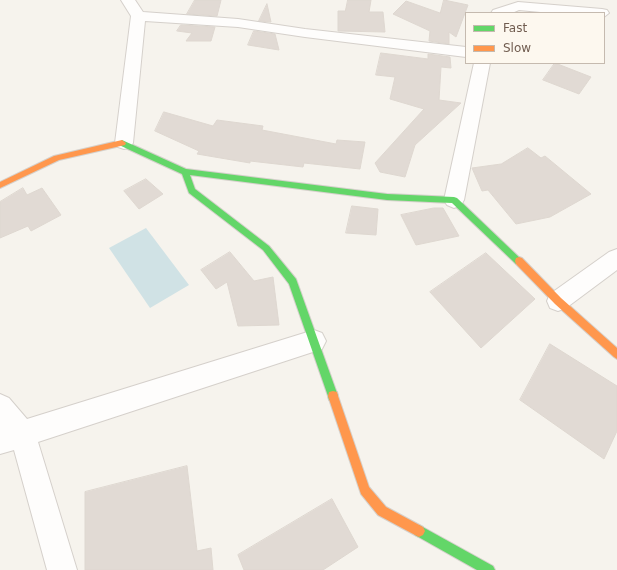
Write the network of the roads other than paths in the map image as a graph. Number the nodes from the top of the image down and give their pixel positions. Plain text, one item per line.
1 (128, 0) edge
2 (501, 12) edge
3 (591, 12) edge
4 (605, 13) edge
5 (617, 14) edge
6 (138, 16) junction
7 (465, 52) edge
8 (482, 64) edge
9 (124, 143) junction
10 (185, 172) junction
11 (0, 186) edge
12 (454, 200) junction
13 (617, 258) edge
14 (558, 301) junction
15 (314, 341) junction
16 (617, 354) edge
17 (0, 407) edge
18 (11, 438) edge
19 (62, 570) edge
20 (489, 570) edge

1 - 6 street
2 - 3 street
4 - 5 street
6 - 7 street
6 - 9 street
8 - 12 street
9 - 10 street
9 - 11 street
10 - 12 street
10 - 15 street
12 - 14 street
13 - 14 street
14 - 16 street
15 - 18 street
15 - 20 street
17 - 18 street
18 - 19 street

